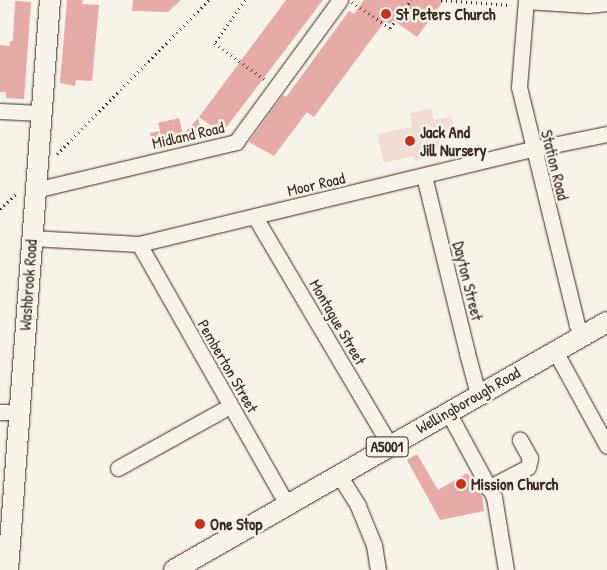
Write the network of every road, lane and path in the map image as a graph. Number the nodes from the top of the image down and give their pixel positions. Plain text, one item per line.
1 (50, 0) edge
2 (209, 0) edge
3 (245, 0) edge
4 (340, 0) edge
5 (349, 0) edge
6 (411, 0) edge
7 (441, 0) edge
8 (526, 2) edge
9 (607, 3) edge
10 (277, 88) junction
11 (0, 111) edge
12 (40, 112) junction
13 (607, 134) edge
14 (533, 148) junction
15 (56, 154) dead end
16 (424, 176) junction
17 (25, 192) junction
18 (0, 210) edge
19 (255, 216) junction
20 (31, 238) junction
21 (139, 244) junction
22 (607, 322) edge
23 (582, 335) junction
24 (555, 350) junction
25 (481, 394) junction
26 (230, 406) junction
27 (10, 412) edge
28 (448, 412) junction
29 (520, 440) dead end
30 (390, 445) junction
31 (607, 446) edge
32 (118, 468) dead end
33 (339, 475) junction
34 (488, 488) junction
35 (287, 505) junction
36 (5, 564) edge
37 (174, 570) edge
38 (378, 570) edge
39 (506, 570) edge

1 - 12 main road, Washbrook Road
2 - 15 path
3 - 10 path
4 - 10 street, Midland Road
5 - 6 path
7 - 8 path
8 - 9 street
8 - 14 street, Station Road
10 - 17 street, Midland Road
11 - 12 street
12 - 17 main road, Washbrook Road
13 - 14 street, Moor Road
14 - 16 street, Moor Road
14 - 23 street, Station Road
16 - 19 street, Moor Road
16 - 25 street, Dayton Street
17 - 18 path
17 - 20 main road, Washbrook Road
19 - 21 street, Moor Road
19 - 30 street, Montague Street
20 - 21 street, Moor Road
20 - 27 main road, Washbrook Road
21 - 26 street, Pemberton Street
22 - 23 main road, Wellingborough Road / A5001
23 - 24 main road, Wellingborough Road / A5001
24 - 25 main road, Wellingborough Road / A5001
24 - 31 street
25 - 28 main road, Wellingborough Road / A5001
26 - 32 street
26 - 35 street, Pemberton Street
27 - 36 main road, Washbrook Road
28 - 30 main road, Wellingborough Road / A5001
28 - 34 street
29 - 34 street
30 - 33 main road, Wellingborough Road / A5001
33 - 35 main road, Wellingborough Road / A5001
33 - 38 street
34 - 39 street
35 - 37 main road, Wellingborough Road / A5001

